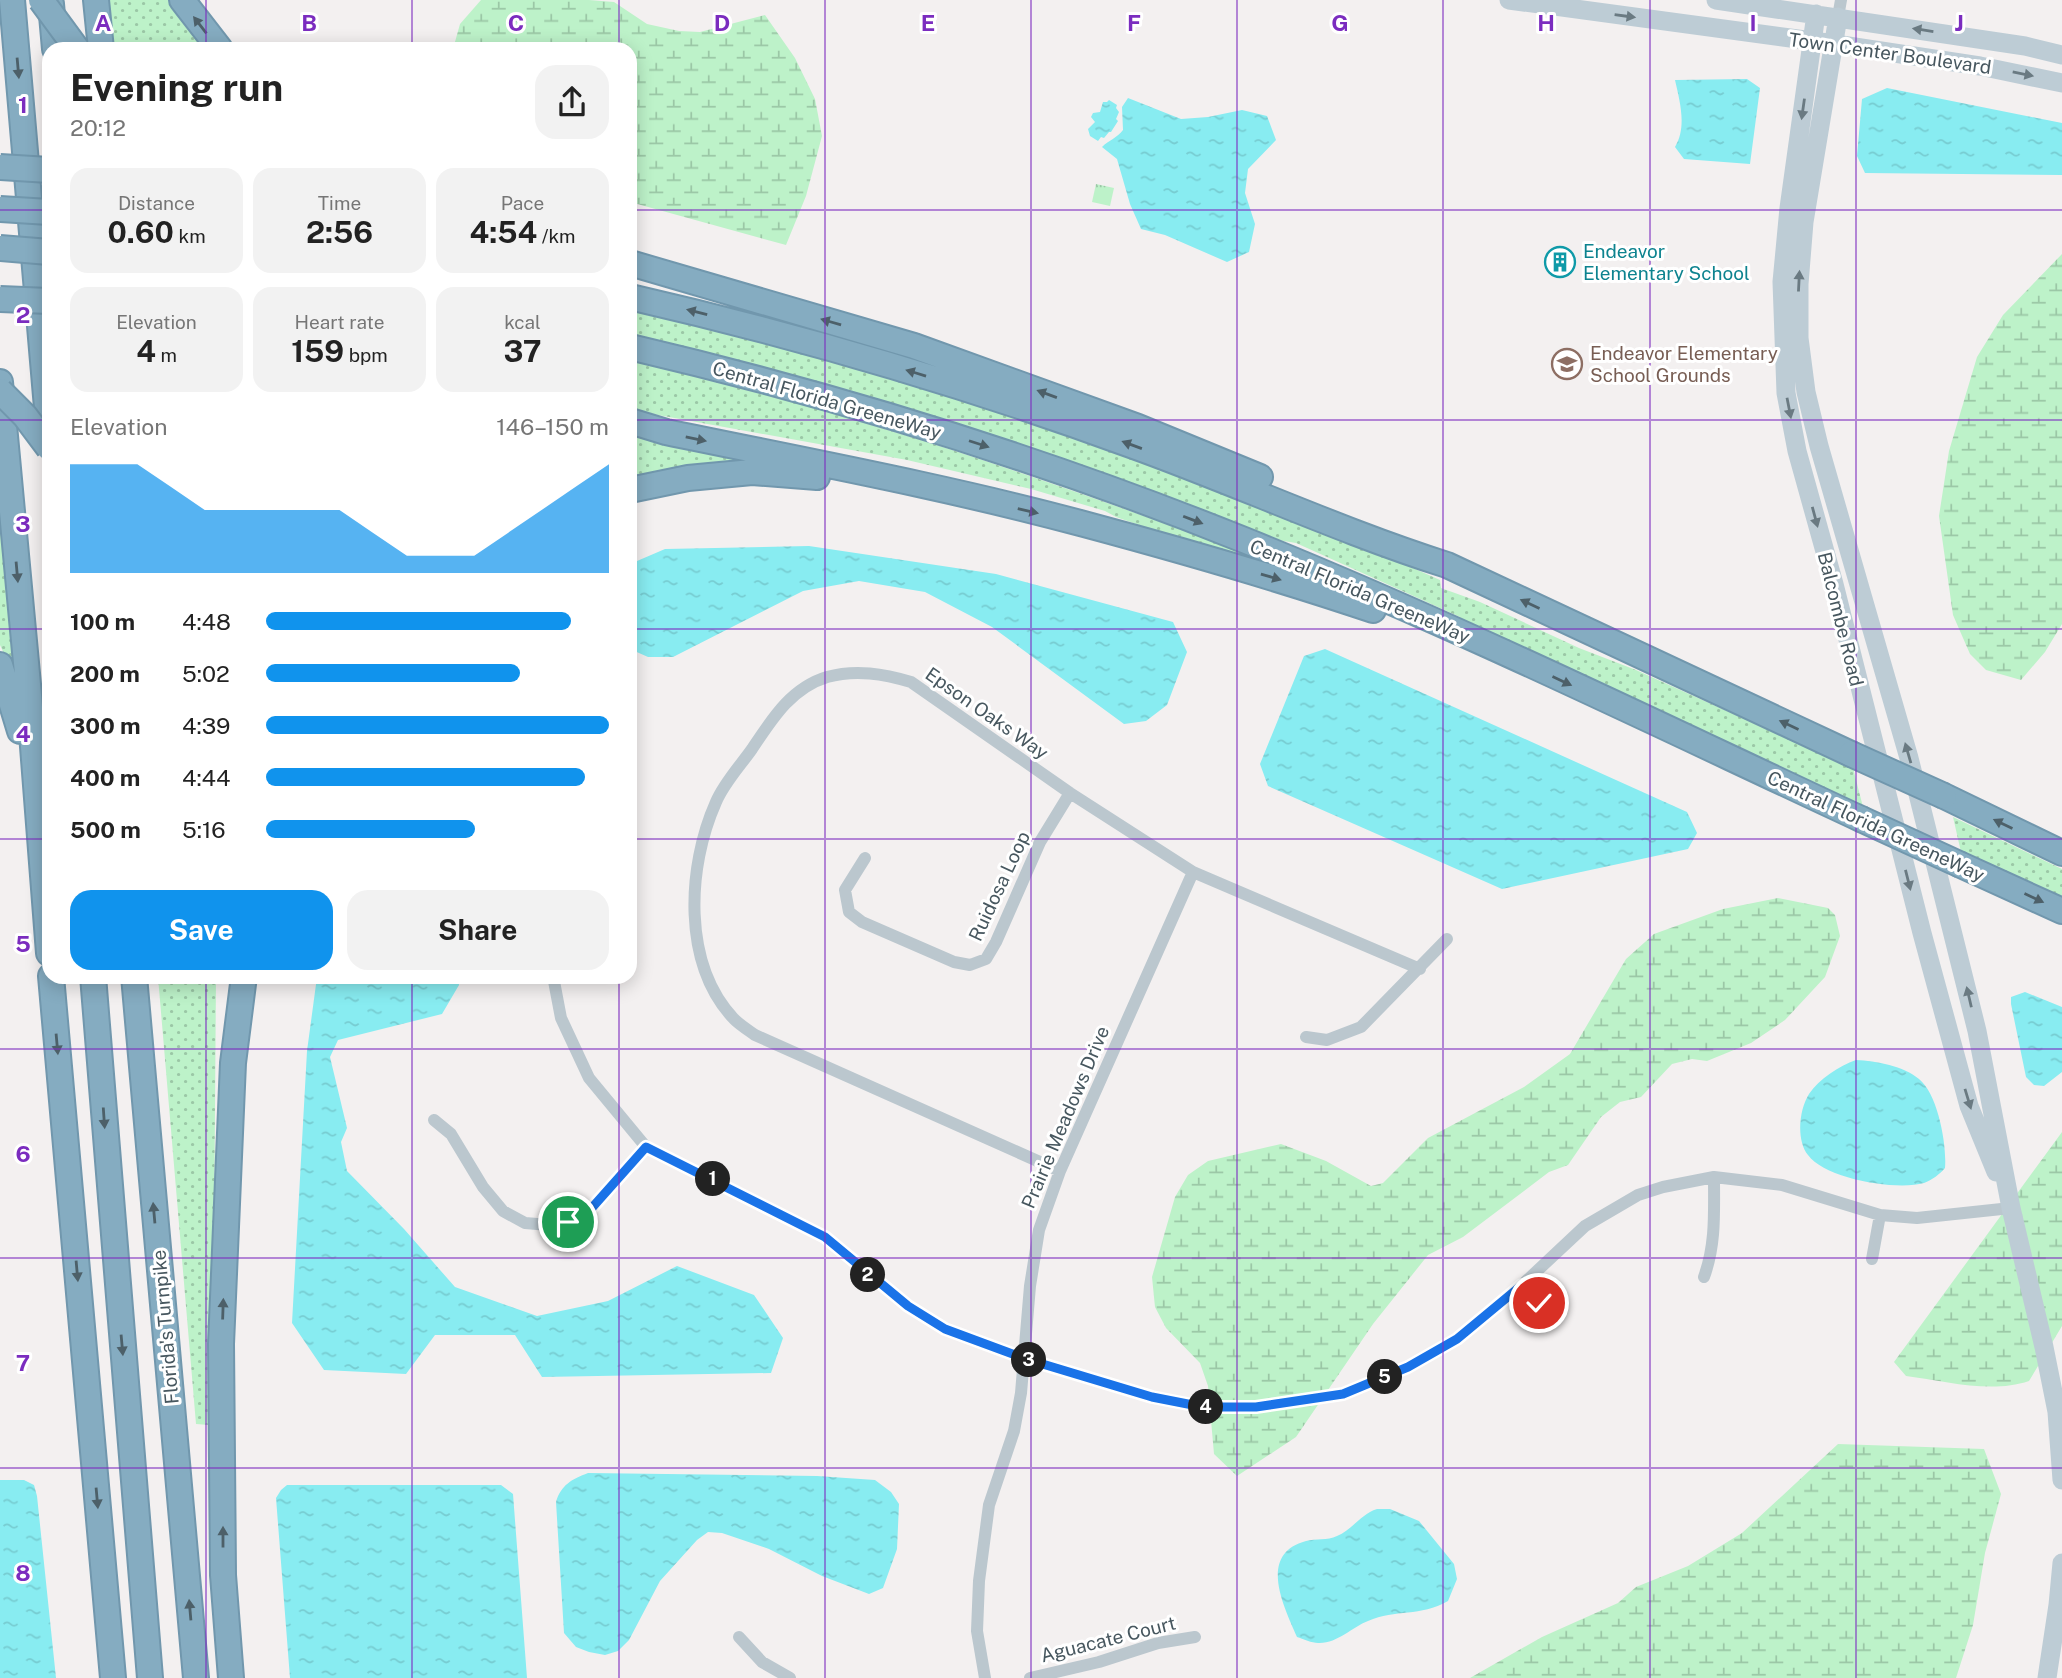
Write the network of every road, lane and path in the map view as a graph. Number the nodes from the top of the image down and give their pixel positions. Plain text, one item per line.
1 (12, 0) edge
2 (41, 0) edge
3 (51, 0) edge
4 (96, 0) edge
5 (182, 0) edge
6 (1509, 0) edge
7 (1716, 0) edge
8 (1816, 7) edge
9 (1839, 9) edge
10 (1812, 41) junction
11 (54, 42) edge
12 (72, 42) edge
13 (100, 42) edge
14 (215, 42) edge
15 (1835, 44) junction
16 (2062, 55) edge
17 (2062, 83) edge
18 (0, 167) edge
19 (42, 170) edge
20 (0, 209) edge
21 (42, 212) edge
22 (0, 248) edge
23 (42, 251) edge
24 (637, 265) edge
25 (637, 272) edge
26 (0, 299) edge
27 (637, 299) edge
28 (42, 301) edge
29 (766, 303) junction
30 (42, 349) edge
31 (637, 349) edge
32 (0, 382) edge
33 (0, 391) edge
34 (637, 423) edge
35 (42, 439) edge
36 (914, 484) junction
37 (637, 489) edge
38 (1447, 565) junction
39 (1500, 652) junction
40 (0, 665) edge
41 (1070, 793) junction
42 (2062, 853) edge
43 (40, 858) junction
44 (865, 858) dead end
45 (1193, 872) junction
46 (42, 879) edge
47 (2062, 911) edge
48 (1447, 939) dead end
49 (1420, 969) junction
50 (52, 984) edge
51 (94, 984) edge
52 (135, 984) edge
53 (229, 984) edge
54 (243, 984) edge
55 (555, 984) edge
56 (1306, 1037) dead end
57 (233, 1063) junction
58 (434, 1120) dead end
59 (646, 1147) junction
60 (1060, 1171) junction
61 (1714, 1177) junction
62 (2011, 1208) junction
63 (1880, 1215) junction
64 (1872, 1259) dead end
65 (1704, 1276) dead end
66 (1522, 1285) junction
67 (1539, 1303) dead end
68 (1026, 1359) junction
69 (2062, 1480) edge
70 (2062, 1563) edge
71 (739, 1637) dead end
72 (1195, 1637) dead end
73 (113, 1678) edge
74 (150, 1678) edge
75 (195, 1678) edge
76 (231, 1678) edge
77 (790, 1678) edge
78 (985, 1678) edge
79 (1030, 1678) edge
80 (2047, 1678) edge

1 -> 30 highway
2 - 12 highway, bridge
3 - 11 highway
4 - 13 highway
14 -> 5 highway
6 -> 10 street, Town Center Boulevard
7 - 8 street, Town Center Boulevard
8 - 9 street, Town Center Boulevard
8 - 10 street, Balcombe Road
9 - 15 street, Balcombe Road
16 -> 9 street, Town Center Boulevard
10 - 15 street, Town Center Boulevard
10 -> 62 street, Balcombe Road
15 -> 17 street, Town Center Boulevard
62 -> 15 street, Balcombe Road
18 - 19 highway, bridge
20 - 21 highway, bridge
22 - 23 highway, bridge
24 - 29 highway
25 - 29 highway
26 - 28 highway, bridge
38 -> 27 highway
38 -> 29 highway
31 -> 39 highway, Central Florida GreeneWay
32 -> 43 highway
33 - 35 highway, bridge
34 -> 36 highway
36 - 37 highway
36 -> 39 highway
42 -> 38 highway, bridge
39 -> 47 highway, Central Florida GreeneWay, bridge
40 - 43 highway
41 - 44 street, Ruidosa Loop
41 - 45 street, Epson Oaks Way
41 - 60 street, Epson Oaks Way
43 - 46 highway
45 - 49 street, Epson Oaks Way
45 - 60 street, Prairie Meadows Drive
48 - 49 street
49 - 56 street
50 -> 73 highway
51 -> 74 highway
75 -> 52 highway, Florida's Turnpike
53 - 57 highway
54 - 57 highway
55 - 59 street
76 -> 57 highway
58 - 59 street
59 - 68 street
60 - 68 street, Prairie Meadows Drive
61 - 63 street
61 - 65 street
61 - 66 street
62 - 63 street
62 - 69 street, Balcombe Road
63 - 64 street
66 - 67 street
66 - 68 street
68 - 78 street, Prairie Meadows Drive
70 - 80 street
71 - 77 street
72 - 79 street, Aguacate Court

